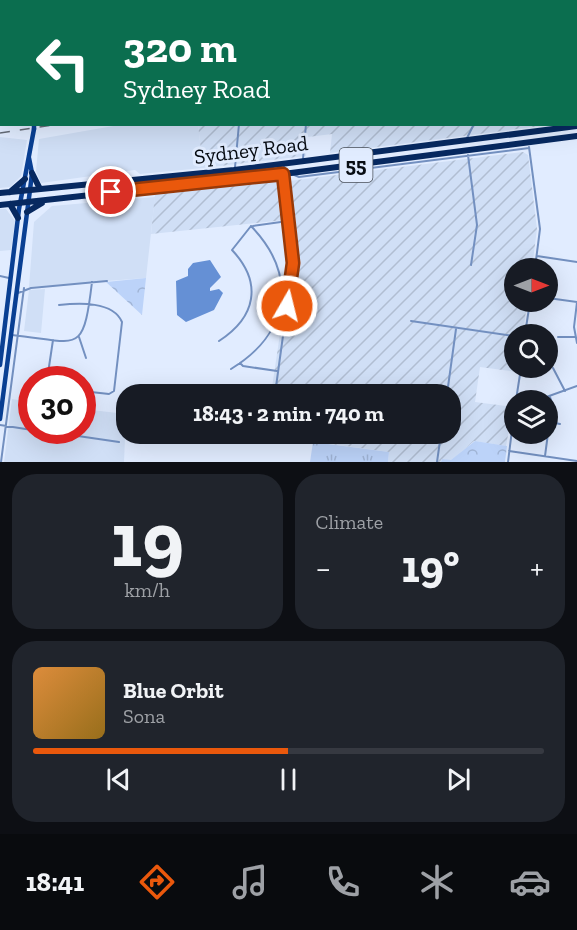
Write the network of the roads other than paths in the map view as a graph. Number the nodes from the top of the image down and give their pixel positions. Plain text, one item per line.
1 (34, 126) edge
2 (239, 126) edge
3 (306, 126) edge
4 (473, 126) edge
5 (474, 126) edge
6 (577, 126) edge
7 (528, 133) junction
8 (577, 136) edge
9 (478, 139) junction
10 (462, 141) junction
11 (526, 145) junction
12 (514, 150) junction
13 (467, 153) junction
14 (29, 158) junction
15 (303, 161) junction
16 (284, 164) junction
17 (234, 170) junction
18 (32, 172) junction
19 (286, 173) junction
20 (24, 179) junction
21 (234, 179) junction
22 (40, 189) junction
23 (26, 191) junction
24 (10, 192) junction
25 (0, 193) edge
26 (97, 194) junction
27 (48, 200) junction
28 (28, 202) junction
29 (20, 203) junction
30 (10, 204) junction
31 (0, 205) edge
32 (103, 210) dead end
33 (27, 212) junction
34 (18, 218) junction
35 (288, 221) junction
36 (251, 226) junction
37 (17, 229) junction
38 (24, 230) junction
39 (537, 256) joint
40 (577, 262) edge
41 (471, 266) dead end
42 (0, 276) edge
43 (11, 278) junction
44 (107, 281) dead end
45 (92, 282) junction
46 (17, 285) junction
47 (10, 287) junction
48 (24, 289) junction
49 (16, 294) junction
50 (558, 299) edge
51 (577, 302) edge
52 (59, 305) dead end
53 (89, 306) junction
54 (3, 321) edge
55 (411, 321) dead end
56 (456, 328) junction
57 (11, 335) junction
58 (504, 335) edge
59 (18, 336) junction
60 (79, 337) junction
61 (558, 337) dead end
62 (575, 337) junction
63 (53, 340) junction
64 (219, 341) dead end
65 (577, 343) edge
66 (86, 358) dead end
67 (240, 363) junction
68 (0, 365) edge
69 (50, 366) edge
70 (231, 369) dead end
71 (278, 371) junction
72 (558, 378) edge
73 (276, 384) edge
74 (448, 384) edge
75 (577, 386) edge
76 (565, 391) junction
77 (96, 392) edge
78 (113, 393) junction
79 (558, 394) edge
80 (116, 397) dead end
81 (0, 419) edge
82 (0, 425) edge
83 (6, 426) junction
84 (18, 428) edge
85 (96, 439) edge
86 (116, 442) edge
87 (440, 444) edge
88 (510, 444) edge
89 (547, 444) edge
90 (509, 451) junction
91 (545, 456) junction
92 (577, 461) edge
93 (1, 462) edge
94 (437, 462) edge
95 (508, 462) edge

1 - 14 main road
2 - 17 street
3 - 15 street
4 - 10 street
5 - 9 street
6 - 7 highway, Sydney Road / 55
7 - 9 highway, Sydney Road / 55
7 - 11 street
8 - 11 highway, Sydney Road / 55
9 - 10 highway, Sydney Road / 55
10 - 15 highway, Sydney Road / 55
11 - 12 street
11 - 12 street, Sydney Road
11 - 13 highway, Sydney Road / 55
11 - 39 street
12 - 13 street, Sydney Road
13 - 19 highway, Sydney Road / 55
13 - 41 street
14 - 18 main road
14 - 20 main road
15 - 16 highway, Sydney Road / 55
16 - 17 highway, Sydney Road / 55
16 - 19 street
17 - 21 street
17 - 22 highway, Sydney Road / 55
18 - 22 highway
18 - 23 main road
19 - 21 highway, Sydney Road / 55
19 - 35 street
20 - 23 main road
20 - 24 highway
21 - 26 highway, Sydney Road / 55
22 - 23 highway, Sydney Road / 55
23 - 24 highway, Sydney Road / 55
23 - 28 main road
23 - 29 main road
24 - 25 highway, Sydney Road / 55
26 - 27 highway, Sydney Road / 55
26 - 32 highway
27 - 28 highway, Sydney Road / 55
27 - 33 highway
28 - 29 highway, Sydney Road / 55
28 - 33 main road
29 - 30 highway, Sydney Road / 55
29 - 34 main road
30 - 31 highway, Sydney Road / 55
30 - 34 highway
33 - 38 main road
34 - 37 main road
35 - 36 street
35 - 71 street
36 - 64 street
36 - 67 street
37 - 38 main road
37 - 43 main road
38 - 46 main road
39 - 40 street
42 - 43 street
43 - 47 main road
44 - 45 street
45 - 48 street
45 - 53 street
46 - 47 street
46 - 48 street
46 - 49 main road
47 - 54 main road
48 - 49 street
48 - 59 street
49 - 57 main road
50 - 51 street
51 - 62 street
52 - 53 street
53 - 60 street
53 - 78 street
54 - 68 main road
55 - 56 street
56 - 58 street
56 - 74 street
57 - 59 street
57 - 81 main road
59 - 63 street
59 - 83 street
60 - 63 street
60 - 66 street
61 - 62 street
62 - 65 street
63 - 69 street
67 - 70 street
67 - 71 street
71 - 73 street
72 - 76 street
75 - 76 street
76 - 79 street
77 - 78 street
78 - 80 street
82 - 83 street
83 - 84 street
83 - 93 street
85 - 86 street
87 - 94 street
88 - 90 street
89 - 91 street
90 - 91 street
90 - 95 street
91 - 92 street

